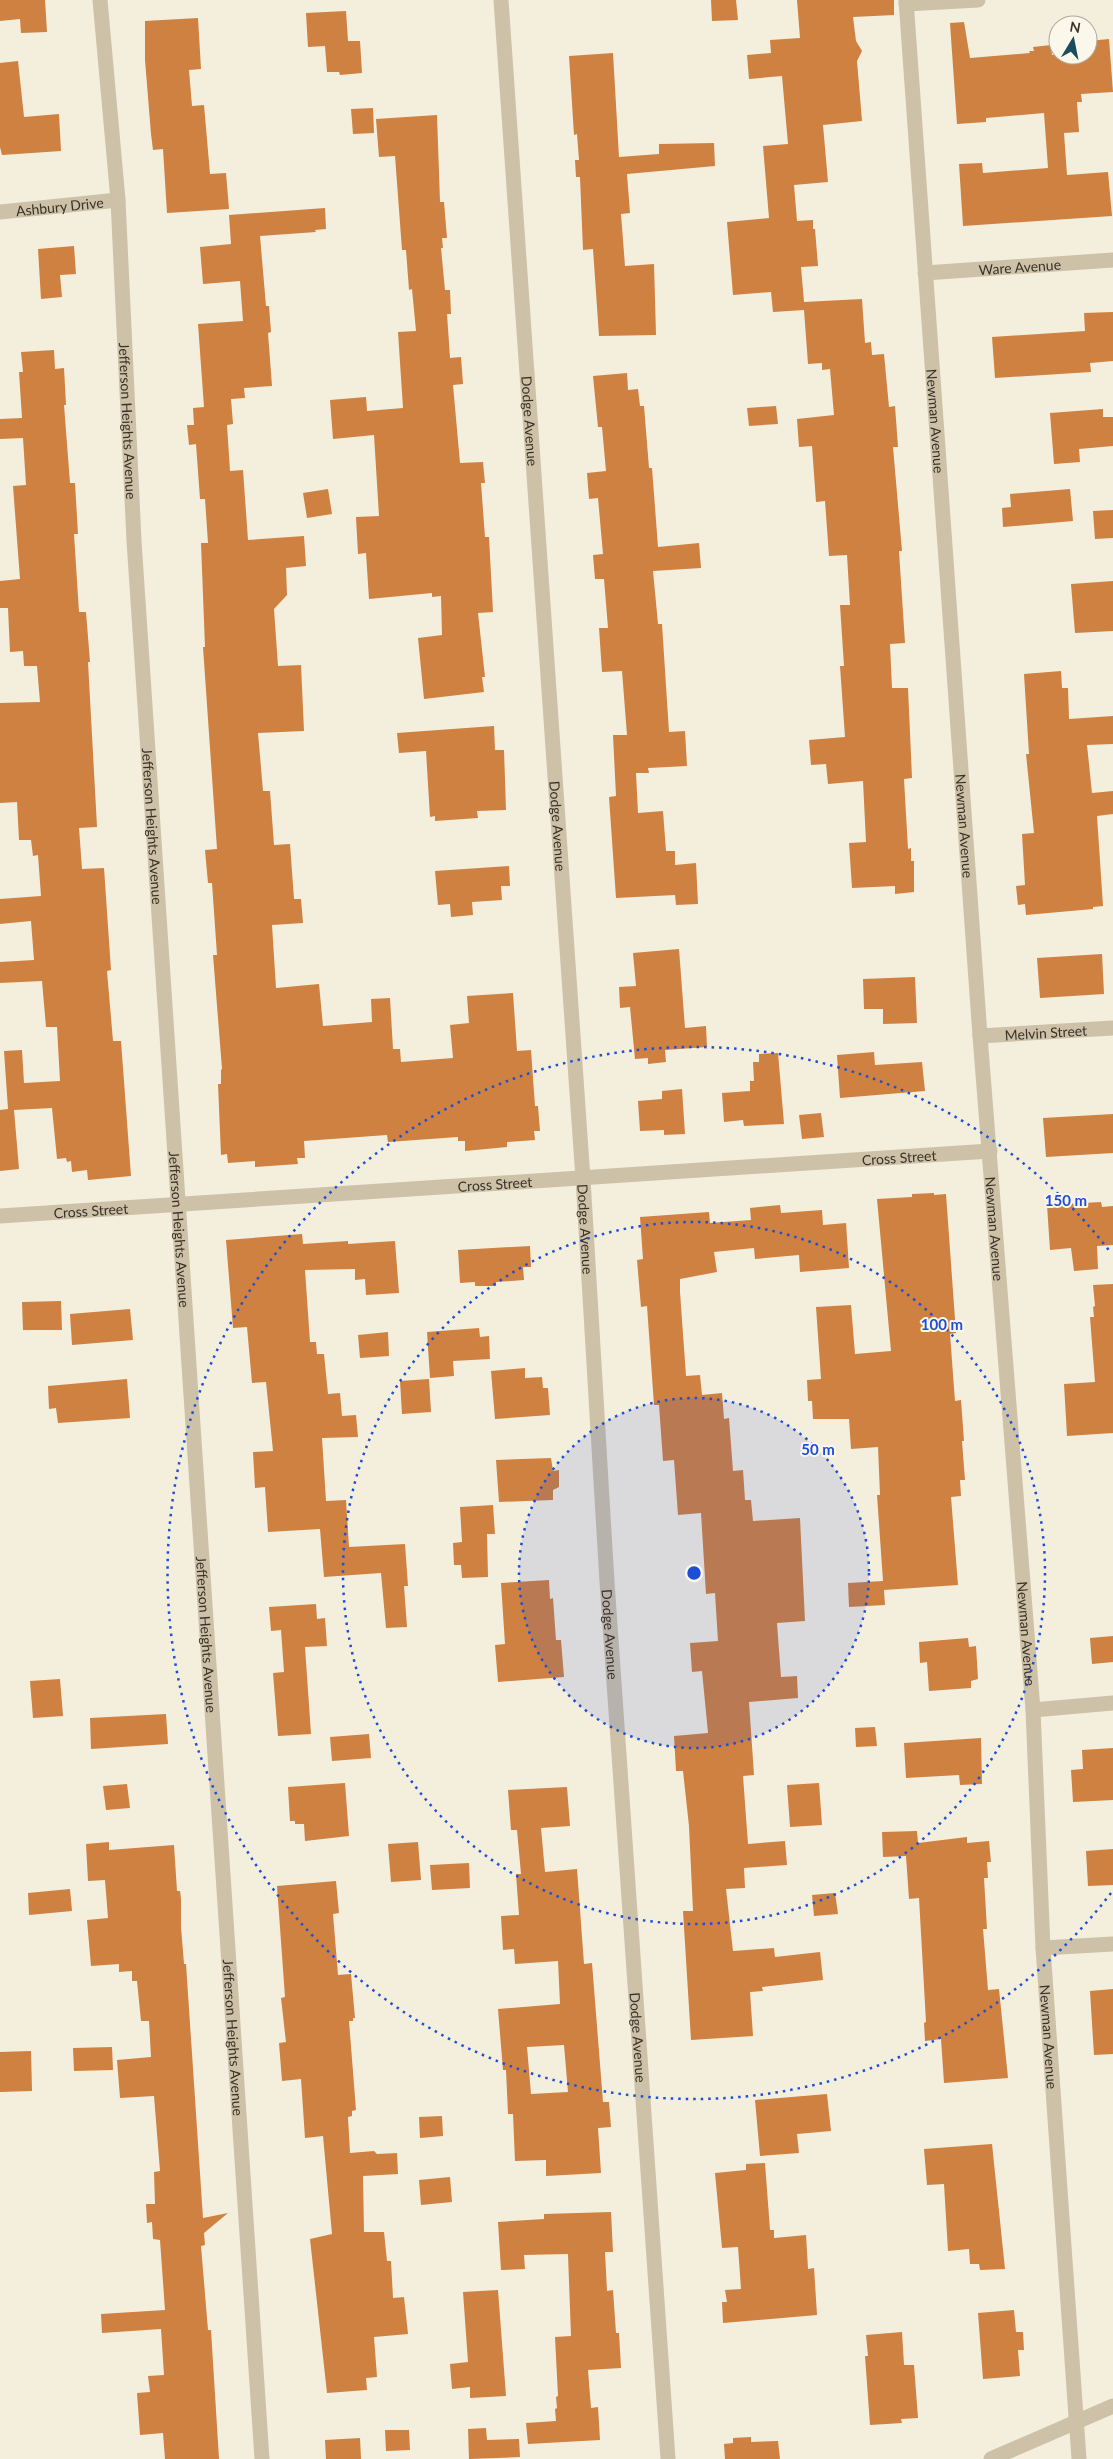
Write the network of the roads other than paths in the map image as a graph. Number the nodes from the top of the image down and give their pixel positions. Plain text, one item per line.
1 (100, 0) edge
2 (501, 0) edge
3 (978, 0) edge
4 (906, 2) edge
5 (118, 200) junction
6 (0, 212) edge
7 (1113, 260) edge
8 (925, 273) junction
9 (1113, 1028) edge
10 (980, 1036) junction
11 (990, 1151) junction
12 (583, 1179) junction
13 (177, 1204) junction
14 (0, 1216) edge
15 (1113, 1703) edge
16 (1033, 1710) junction
17 (1113, 1944) edge
18 (1043, 1948) junction
19 (1113, 2406) edge
20 (1077, 2422) junction
21 (262, 2459) edge
22 (668, 2459) edge
23 (991, 2459) edge
24 (1080, 2459) edge

1 - 5 street, Jefferson Heights Avenue
2 - 12 street, Dodge Avenue
3 - 4 street
4 - 8 street, Newman Avenue
5 - 6 street, Ashbury Drive
5 - 13 street, Jefferson Heights Avenue
7 - 8 street, Ware Avenue
8 - 10 street, Newman Avenue
9 - 10 street, Melvin Street
10 - 11 street, Newman Avenue
11 - 12 street, Cross Street
11 - 16 street, Newman Avenue
12 - 13 street, Cross Street
12 - 22 street, Dodge Avenue
13 - 14 street, Cross Street
13 - 21 street, Jefferson Heights Avenue
15 - 16 street
16 - 18 street, Newman Avenue
17 - 18 street
18 - 20 street, Newman Avenue
19 - 20 street
20 - 23 street
20 - 24 street, Newman Avenue

